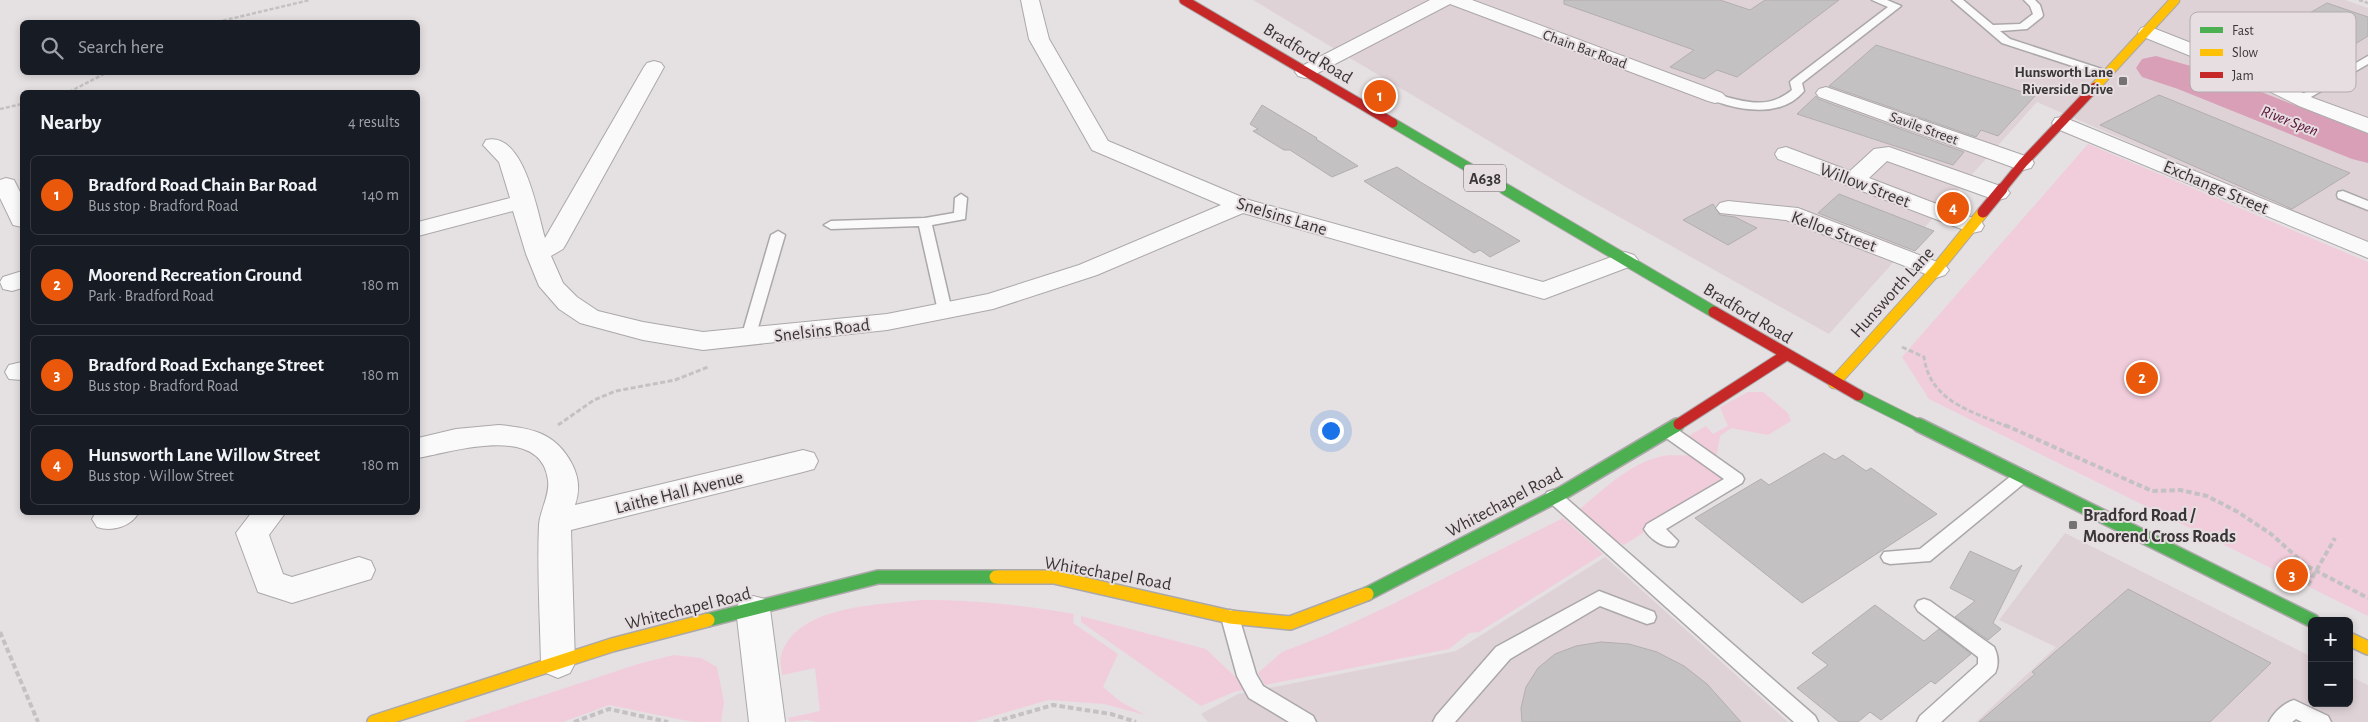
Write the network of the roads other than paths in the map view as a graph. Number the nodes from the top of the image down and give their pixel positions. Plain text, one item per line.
1 (1030, 0) edge
2 (1184, 0) edge
3 (1444, 0) edge
4 (1455, 0) edge
5 (1878, 0) edge
6 (1957, 0) edge
7 (2028, 0) edge
8 (2175, 0) edge
9 (1990, 28) junction
10 (2148, 32) junction
11 (2190, 49) edge
12 (2368, 59) edge
13 (2356, 66) edge
14 (654, 67) dead end
15 (1305, 72) junction
16 (2107, 74) junction
17 (2286, 92) edge
18 (2312, 92) edge
19 (1826, 93) dead end
20 (1715, 97) joint
21 (2300, 99) junction
22 (2063, 123) junction
23 (2368, 126) edge
24 (494, 145) dead end
25 (1786, 154) dead end
26 (2023, 163) junction
27 (1854, 180) junction
28 (6, 185) dead end
29 (1998, 193) junction
30 (2343, 195) dead end
31 (961, 198) dead end
32 (521, 202) junction
33 (1241, 206) junction
34 (2368, 206) edge
35 (1728, 208) dead end
36 (20, 218) edge
37 (925, 222) junction
38 (831, 225) dead end
39 (1972, 226) junction
40 (420, 228) edge
41 (778, 235) dead end
42 (2368, 252) edge
43 (538, 254) junction
44 (1625, 260) junction
45 (1936, 270) junction
46 (945, 310) junction
47 (740, 339) junction
48 (1786, 355) junction
49 (1834, 383) junction
50 (1668, 431) junction
51 (420, 448) edge
52 (803, 461) dead end
53 (2022, 476) junction
54 (1553, 496) junction
55 (268, 515) edge
56 (555, 522) junction
57 (1669, 542) dead end
58 (1890, 557) dead end
59 (359, 570) dead end
60 (1924, 606) dead end
61 (753, 609) junction
62 (1230, 617) junction
63 (1647, 617) dead end
64 (2308, 619) edge
65 (2353, 641) edge
66 (2368, 648) edge
67 (558, 662) junction
68 (374, 722) edge
69 (767, 722) edge
70 (1306, 722) edge
71 (1443, 722) edge
72 (1808, 722) edge
73 (1927, 722) edge
74 (2279, 722) edge
75 (2321, 722) edge

1 - 33 street, Snelsins Lane
2 - 15 main road, Bradford Road / A638
3 - 15 street
4 - 20 street, Chain Bar Road
5 - 20 lane
6 - 9 lane
7 - 9 lane
8 - 10 main road, Hunsworth Lane
9 - 16 lane
10 - 11 street
10 - 16 main road, Hunsworth Lane
12 - 13 lane
14 - 43 street
15 - 44 main road, Bradford Road / A638
16 - 22 main road, Hunsworth Lane
17 - 21 street
18 - 21 lane
19 - 26 street, Savile Street
21 - 23 street
22 - 26 main road, Hunsworth Lane
22 - 42 street, Exchange Street
24 - 32 street, Snelsins Road
25 - 27 street, Willow Street
26 - 29 main road, Hunsworth Lane
27 - 29 street
27 - 39 street, Willow Street
28 - 36 street
29 - 39 main road, Hunsworth Lane
30 - 34 lane
31 - 37 lane
32 - 40 street
32 - 43 street, Snelsins Road
33 - 44 street, Snelsins Lane
33 - 46 street, Snelsins Road
35 - 45 street, Kelloe Street
37 - 38 lane
37 - 46 lane
39 - 45 main road, Hunsworth Lane
41 - 47 lane
43 - 47 street, Snelsins Road
44 - 48 main road, Bradford Road / A638
45 - 49 main road, Hunsworth Lane
46 - 47 street, Snelsins Road
48 - 49 main road, Bradford Road / A638
48 - 50 main road, Whitechapel Road
49 - 53 main road, Bradford Road / A638
50 - 54 main road, Whitechapel Road
50 - 57 lane
51 - 56 street
52 - 56 street, Laithe Hall Avenue
53 - 58 lane
53 - 64 main road, Bradford Road / A638
54 - 62 main road, Whitechapel Road
54 - 72 lane
55 - 59 street
56 - 67 street
60 - 73 lane
61 - 62 main road, Whitechapel Road
61 - 67 main road, Whitechapel Road
61 - 69 street
62 - 70 lane
63 - 71 lane
65 - 66 main road
67 - 68 main road, Whitechapel Road
74 - 75 lane

